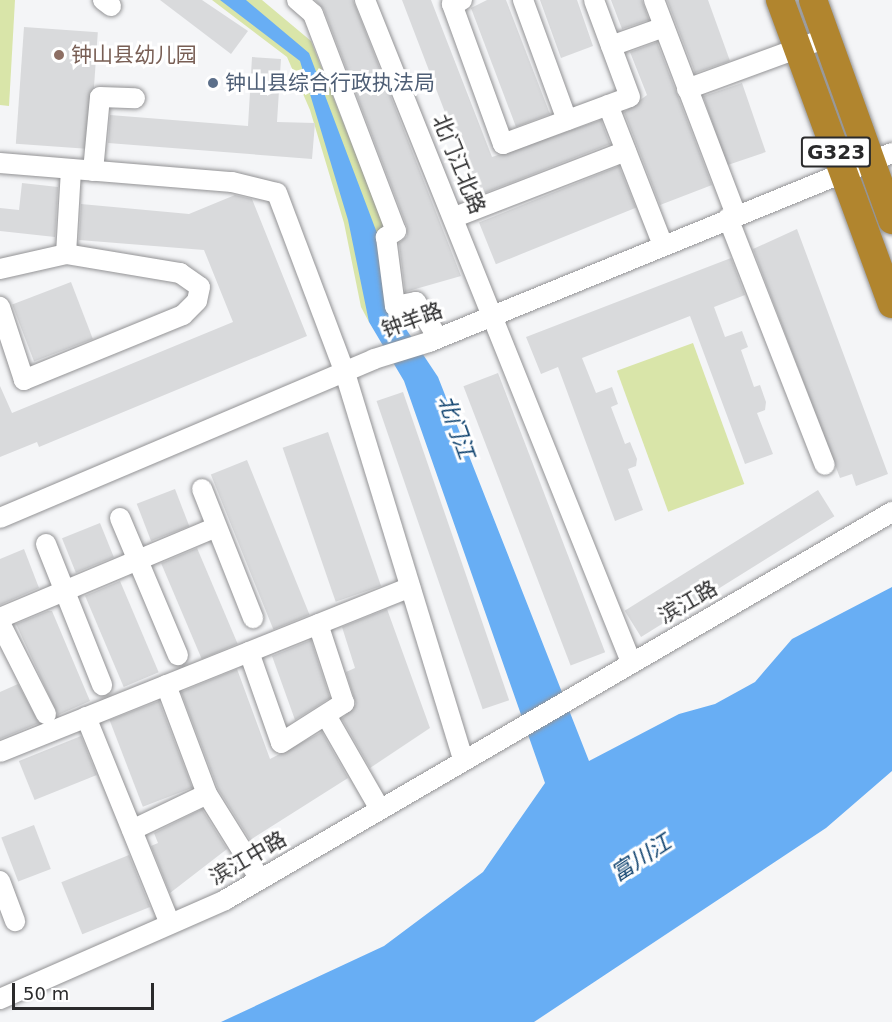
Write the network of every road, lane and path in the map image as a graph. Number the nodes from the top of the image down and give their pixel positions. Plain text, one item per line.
1 (297, 0) edge
2 (365, 0) edge
3 (462, 0) edge
4 (523, 0) edge
5 (594, 0) edge
6 (654, 0) edge
7 (780, 0) edge
8 (813, 0) edge
9 (319, 7) edge
10 (664, 27) junction
11 (826, 38) junction
12 (611, 46) junction
13 (798, 48) junction
14 (687, 89) junction
15 (135, 98) dead end
16 (608, 105) junction
17 (567, 120) junction
18 (626, 151) junction
19 (881, 157) edge
20 (0, 163) edge
21 (71, 169) junction
22 (93, 171) junction
23 (843, 172) junction
24 (455, 217) junction
25 (732, 217) junction
26 (892, 220) edge
27 (663, 245) junction
28 (66, 254) junction
29 (0, 269) edge
30 (892, 304) edge
31 (0, 307) edge
32 (494, 312) junction
33 (433, 340) junction
34 (345, 373) junction
35 (825, 465) dead end
36 (202, 489) dead end
37 (892, 512) edge
38 (0, 518) edge
39 (120, 518) dead end
40 (214, 528) junction
41 (46, 544) dead end
42 (138, 560) junction
43 (410, 587) junction
44 (65, 590) junction
45 (0, 618) edge
46 (253, 618) dead end
47 (0, 623) edge
48 (318, 624) junction
49 (249, 652) junction
50 (178, 655) dead end
51 (631, 662) junction
52 (102, 685) dead end
53 (166, 685) junction
54 (46, 714) dead end
55 (86, 717) junction
56 (327, 717) junction
57 (508, 733) joint
58 (0, 752) edge
59 (463, 760) junction
60 (207, 794) junction
61 (380, 809) junction
62 (132, 830) junction
63 (260, 879) junction
64 (0, 881) edge
65 (15, 921) dead end
66 (170, 924) junction
67 (0, 999) edge

1 - 9 street
2 - 24 street, 北门江北路
3 - 17 street
4 - 17 street
5 - 12 street
6 - 10 street
7 - 13 highway, G323
8 - 11 highway, G323
9 - 33 street
10 - 12 street
10 - 14 street
11 - 13 street
11 - 19 highway, G323
12 - 16 street
13 - 14 street
13 - 23 highway, G323
14 - 25 street
15 - 22 street
16 - 17 street
16 - 18 street
18 - 24 street
18 - 27 street
19 - 23 street, 钟羊路
19 - 26 highway, G323
20 - 21 street
21 - 22 street
21 - 28 street
22 - 34 street
23 - 25 street, 钟羊路
23 - 30 highway, G323
24 - 32 street, 北门江北路
25 - 27 street, 钟羊路
25 - 35 street
27 - 32 street, 钟羊路
28 - 29 street
28 - 31 street
32 - 33 street, 钟羊路
32 - 51 street, 北门江北路
33 - 34 street, 钟羊路
34 - 38 street, 钟羊路
34 - 43 street
36 - 40 street
37 - 51 street, 滨江路
39 - 42 street
40 - 42 street
40 - 46 street
41 - 44 street
42 - 44 street
42 - 50 street
43 - 48 street
43 - 59 street
44 - 45 street
44 - 52 street
47 - 54 street
48 - 49 street
48 - 56 street
49 - 53 street
49 - 56 street
51 - 57 street, 滨江路
53 - 55 street
53 - 60 street
55 - 58 street
55 - 62 street
56 - 61 street
57 - 59 street, 滨江中路
59 - 61 street, 滨江中路
60 - 62 street
60 - 63 street
61 - 63 street, 滨江中路
62 - 66 street
63 - 66 street, 滨江中路
64 - 65 street
66 - 67 street, 滨江中路

